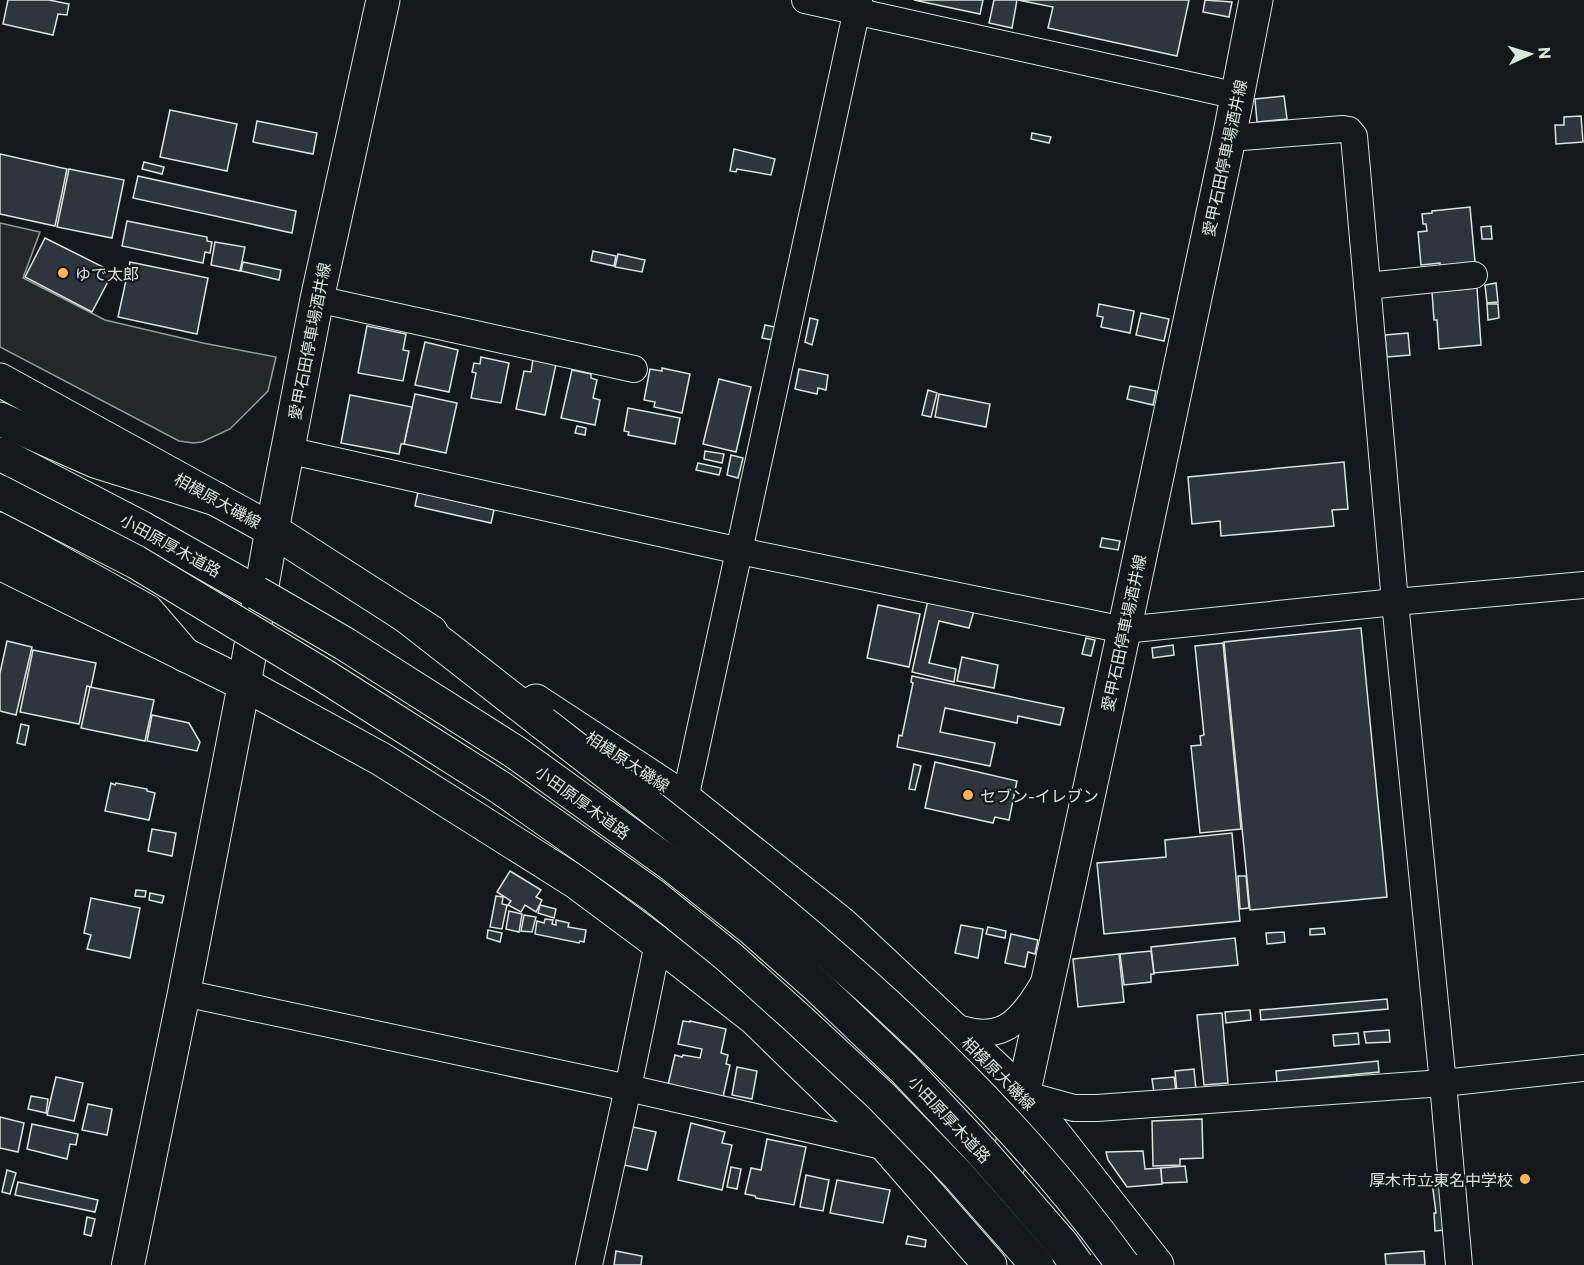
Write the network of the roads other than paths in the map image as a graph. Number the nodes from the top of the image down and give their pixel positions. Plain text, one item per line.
1 (383, 0) edge
2 (805, 0) edge
3 (1256, 0) edge
4 (858, 6) edge
5 (1238, 96) junction
6 (1229, 138) junction
7 (1474, 275) dead end
8 (1367, 286) junction
9 (317, 298) junction
10 (634, 369) dead end
11 (0, 380) edge
12 (0, 419) edge
13 (288, 450) junction
14 (0, 454) edge
15 (0, 492) edge
16 (216, 499) junction
17 (0, 530) edge
18 (272, 530) junction
19 (740, 551) junction
20 (0, 562) edge
21 (1584, 585) edge
22 (1395, 602) junction
23 (406, 616) junction
24 (1124, 630) junction
25 (186, 655) junction
26 (244, 684) junction
27 (685, 799) junction
28 (658, 943) junction
29 (1050, 973) junction
30 (184, 993) junction
31 (950, 1025) junction
32 (1584, 1068) edge
33 (1443, 1083) junction
34 (628, 1088) junction
35 (1023, 1094) junction
36 (887, 1148) junction
37 (987, 1263) edge
38 (128, 1265) edge
39 (589, 1265) edge
40 (1037, 1265) edge
41 (1077, 1265) edge
42 (1123, 1265) edge
43 (1157, 1265) edge
44 (1459, 1265) edge

1 - 9 main road, 愛甲石田停車場酒井線
2 - 4 street
3 - 5 main road, 愛甲石田停車場酒井線
4 - 5 street
4 - 19 street
5 - 6 main road, 愛甲石田停車場酒井線
6 - 8 street
6 - 24 main road, 愛甲石田停車場酒井線
7 - 8 street
8 - 22 street
9 - 10 street
9 - 13 main road, 愛甲石田停車場酒井線
11 - 16 main road, 相模原大磯線
12 - 16 main road
13 - 18 main road, 愛甲石田停車場酒井線
13 - 19 street
14 - 41 main road, 小田原厚木道路, bridge
15 - 40 main road, 小田原厚木道路, bridge
16 - 18 main road, 相模原大磯線
17 - 25 main road
18 - 23 main road, 相模原大磯線
18 - 26 main road, 愛甲石田停車場酒井線
19 - 24 street
19 - 27 street
20 - 25 main road
21 - 22 street
22 - 24 street
22 - 33 street
23 - 27 main road, 相模原大磯線
23 - 42 main road, bridge
24 - 29 main road, 愛甲石田停車場酒井線
25 - 26 main road
26 - 28 main road
26 - 30 street
27 - 31 main road, 相模原大磯線
28 - 34 street
28 - 36 main road
29 - 31 street
29 - 35 main road, 愛甲石田停車場酒井線
30 - 34 street
30 - 38 street
31 - 35 main road, 相模原大磯線
32 - 33 street
33 - 35 street
33 - 44 street
34 - 36 street
34 - 39 street
35 - 37 main road, 愛甲石田停車場酒井線
35 - 43 main road, 相模原大磯線
36 - 37 main road

